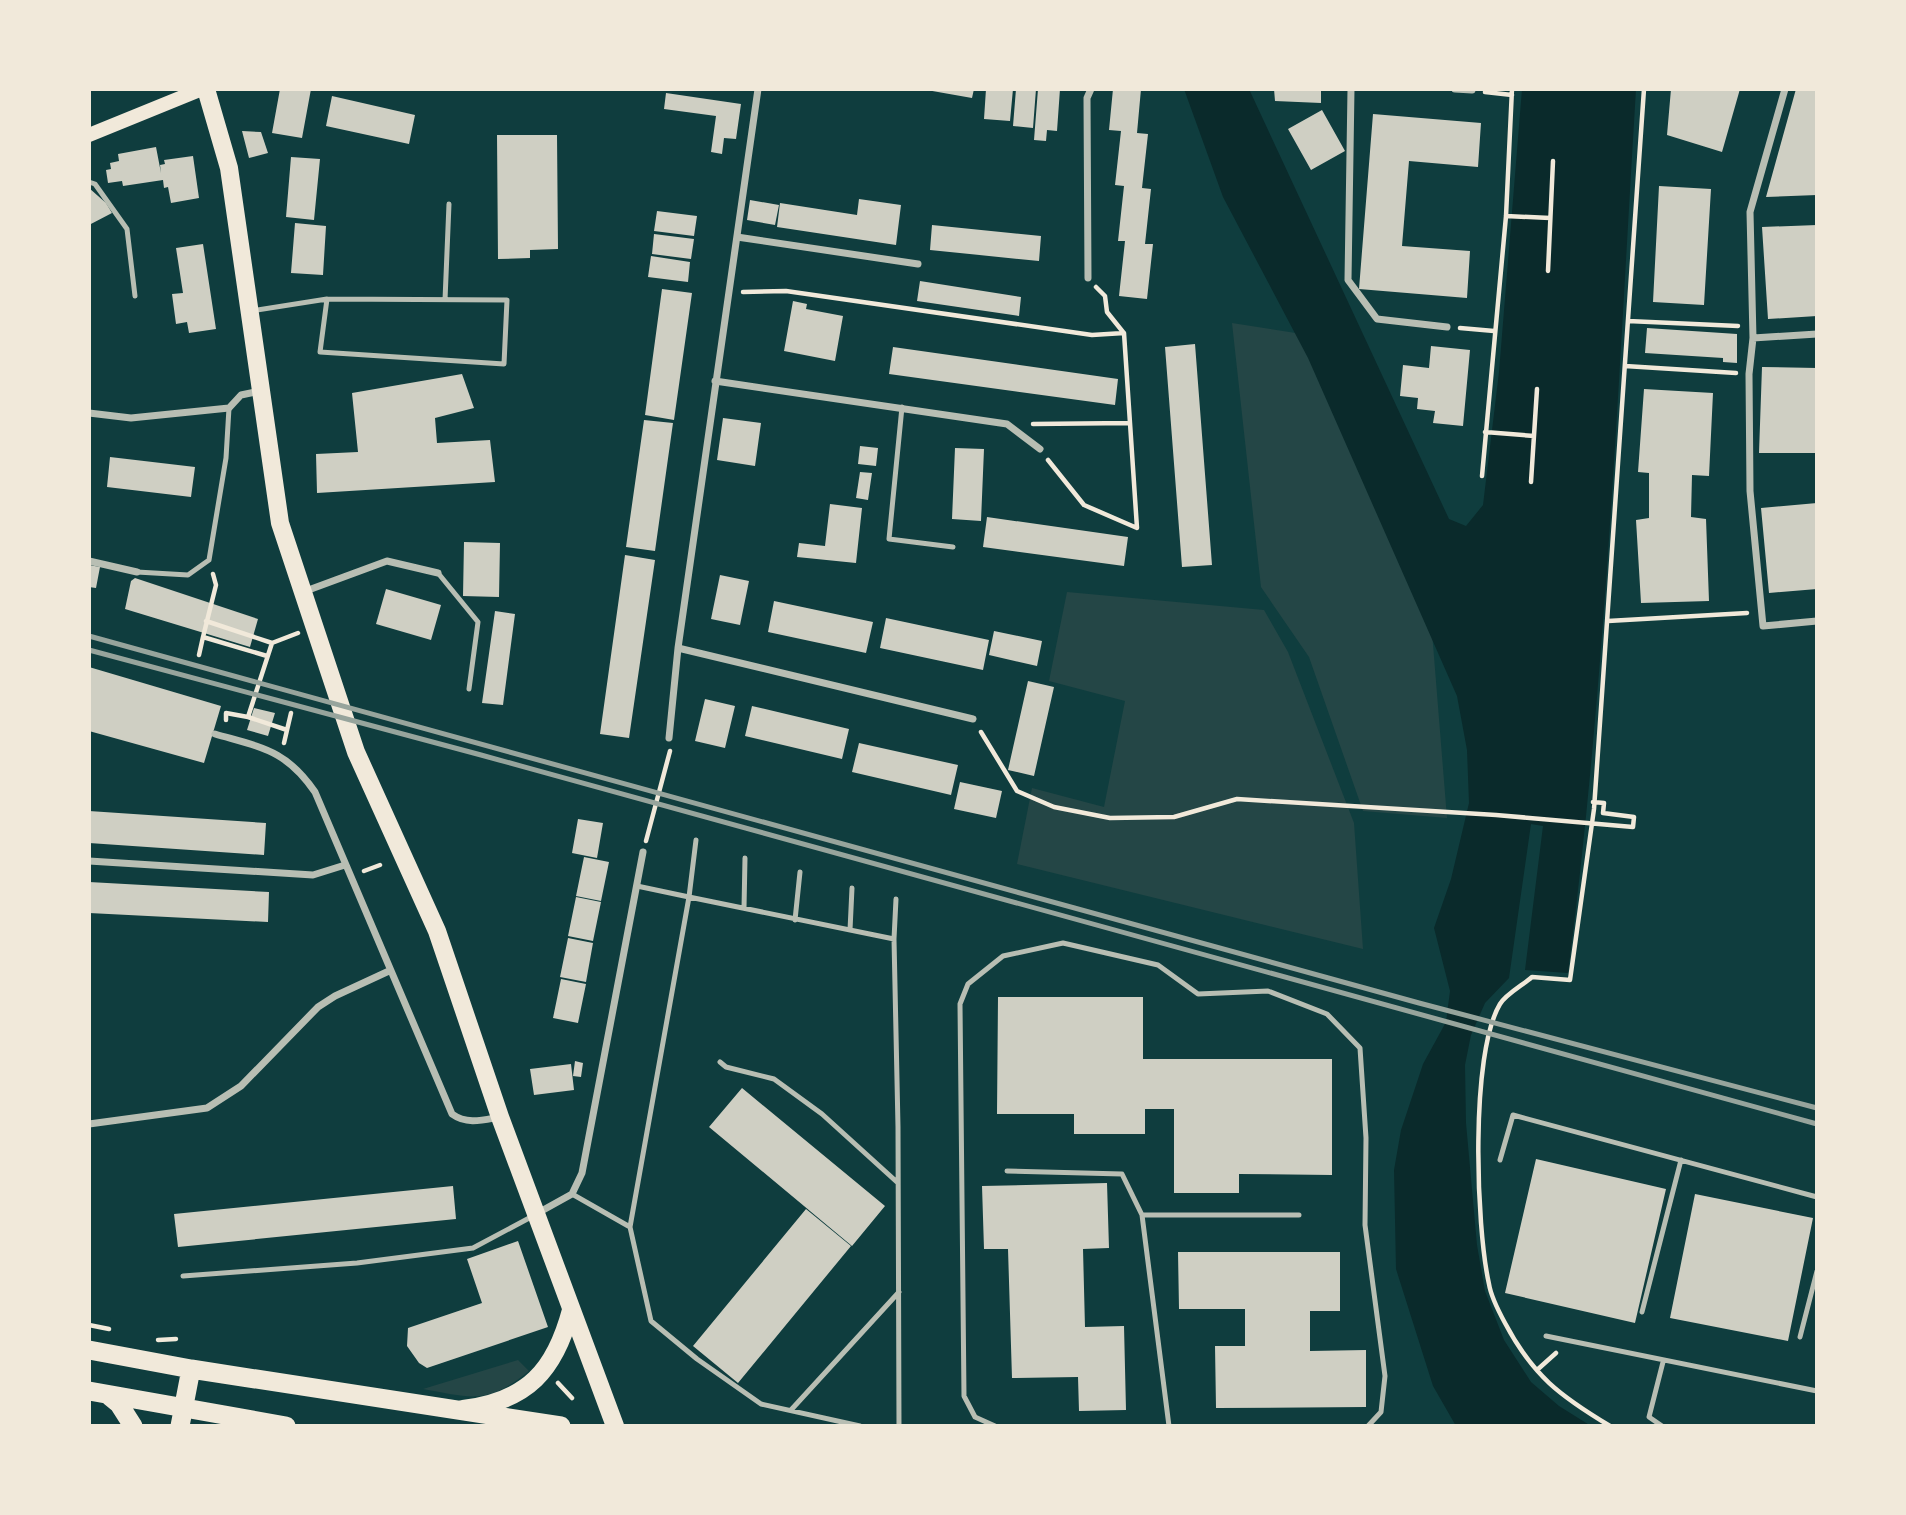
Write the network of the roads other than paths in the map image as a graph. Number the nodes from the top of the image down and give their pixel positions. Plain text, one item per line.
1 (204, 89) edge
2 (758, 89) edge
3 (1091, 89) edge
4 (1350, 89) edge
5 (1455, 89) edge
6 (1785, 89) edge
7 (1472, 90) edge
8 (89, 135) edge
9 (89, 181) edge
10 (449, 204) dead end
11 (737, 237) junction
12 (918, 264) dead end
13 (1088, 278) road end
14 (135, 296) dead end
15 (327, 299) junction
16 (445, 300) junction
17 (251, 311) junction
18 (1447, 327) road end
19 (1817, 334) edge
20 (1753, 338) junction
21 (715, 381) junction
22 (261, 391) junction
23 (902, 407) junction
24 (229, 408) junction
25 (89, 413) edge
26 (1040, 449) road end
27 (953, 547) dead end
28 (89, 561) edge
29 (138, 572) joint
30 (438, 573) joint
31 (302, 592) junction
32 (1817, 621) edge
33 (678, 648) junction
34 (469, 690) dead end
35 (974, 719) road end
36 (215, 734) dead end
37 (668, 738) dead end
38 (696, 841) dead end
39 (643, 852) dead end
40 (745, 858) dead end
41 (89, 861) edge
42 (345, 865) junction
43 (800, 872) dead end
44 (636, 886) junction
45 (852, 888) dead end
46 (689, 897) junction
47 (896, 899) dead end
48 (744, 908) junction
49 (795, 920) junction
50 (850, 930) junction
51 (894, 939) junction
52 (389, 971) junction
53 (720, 1062) dead end
54 (500, 1117) junction
55 (89, 1124) edge
56 (1500, 1160) dead end
57 (1681, 1160) junction
58 (1007, 1171) dead end
59 (898, 1184) junction
60 (572, 1194) junction
61 (1817, 1197) edge
62 (536, 1214) junction
63 (1298, 1214) dead end
64 (1142, 1215) junction
65 (630, 1227) junction
66 (1817, 1271) edge
67 (184, 1276) dead end
68 (898, 1292) junction
69 (572, 1310) junction
70 (1642, 1311) dead end
71 (1546, 1336) dead end
72 (1800, 1337) dead end
73 (89, 1350) edge
74 (1663, 1362) junction
75 (191, 1369) junction
76 (1817, 1391) edge
77 (99, 1393) edge
78 (453, 1410) junction
79 (791, 1410) junction
80 (182, 1417) edge
81 (565, 1418) edge
82 (132, 1426) edge
83 (286, 1426) edge
84 (615, 1426) edge
85 (860, 1426) edge
86 (899, 1426) edge
87 (995, 1426) edge
88 (1169, 1426) edge
89 (1368, 1426) edge
90 (1662, 1426) edge

1 - 8 main road
1 - 17 main road
2 - 11 street
3 - 13 street
4 - 18 street
5 - 7 street
6 - 20 street
9 - 14 lane
10 - 16 lane
11 - 12 street
11 - 21 street
15 - 16 lane
15 - 16 lane
15 - 17 lane
17 - 22 main road
19 - 20 street
20 - 32 street
21 - 23 street
21 - 33 street
22 - 24 street
22 - 31 main road
23 - 26 street
23 - 27 lane
24 - 25 street
24 - 29 lane
28 - 29 street
30 - 31 street
30 - 34 lane
31 - 54 main road
33 - 35 street
33 - 37 street
36 - 42 street
38 - 46 lane
39 - 44 street
40 - 48 lane
41 - 42 street
42 - 52 street
43 - 49 lane
44 - 46 lane
44 - 60 street
45 - 50 lane
46 - 48 lane
46 - 65 lane
47 - 51 lane
48 - 49 lane
49 - 50 lane
50 - 51 lane
51 - 59 lane
52 - 54 street
52 - 55 street
53 - 59 lane
54 - 62 main road
56 - 57 lane
57 - 61 lane
57 - 70 lane
58 - 64 lane
59 - 68 lane
60 - 62 street
60 - 65 lane
62 - 67 lane
62 - 69 main road
63 - 64 lane
64 - 88 lane
65 - 79 lane
66 - 72 lane
68 - 79 lane
68 - 86 lane
69 - 78 main road
69 - 84 main road
71 - 74 lane
73 - 75 highway
74 - 76 lane
74 - 90 lane
75 - 78 highway
75 - 80 highway
77 - 80 highway
77 - 82 highway
78 - 81 highway
79 - 85 lane
80 - 83 highway
87 - 89 lane

